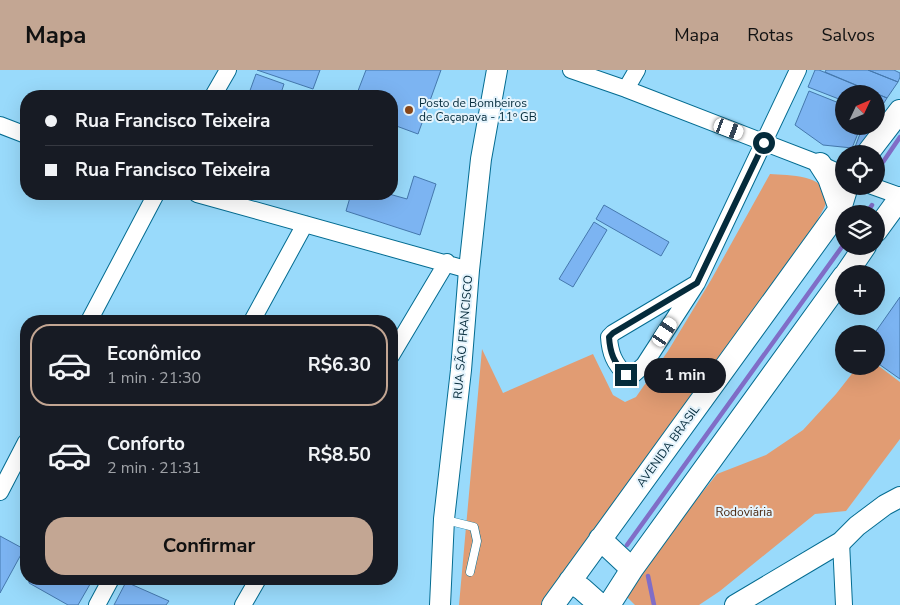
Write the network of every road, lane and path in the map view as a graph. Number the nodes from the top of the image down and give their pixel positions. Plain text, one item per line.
1 (228, 70) edge
2 (497, 70) edge
3 (572, 70) edge
4 (637, 70) edge
5 (798, 70) edge
6 (626, 89) junction
7 (216, 90) edge
8 (900, 111) edge
9 (0, 125) edge
10 (20, 133) edge
11 (764, 143) junction
12 (874, 145) edge
13 (820, 164) junction
14 (835, 171) edge
15 (885, 191) edge
16 (900, 197) edge
17 (153, 200) edge
18 (219, 200) edge
19 (839, 205) edge
20 (835, 216) edge
21 (885, 218) edge
22 (306, 224) junction
23 (447, 262) junction
24 (469, 270) junction
25 (697, 283) junction
26 (835, 289) edge
27 (92, 315) edge
28 (255, 315) edge
29 (398, 344) edge
30 (20, 454) edge
31 (0, 492) edge
32 (900, 497) edge
33 (444, 519) junction
34 (600, 539) junction
35 (841, 542) junction
36 (632, 569) junction
37 (470, 572) dead end
38 (570, 582) junction
39 (108, 585) edge
40 (255, 585) edge
41 (97, 605) edge
42 (243, 605) edge
43 (440, 605) edge
44 (553, 605) edge
45 (600, 605) edge
46 (609, 605) edge
47 (735, 605) edge
48 (844, 605) edge

1 - 7 street
2 - 24 street, RUA SÃO FRANCISCO
3 - 6 street
4 - 6 street
5 - 11 street
6 - 11 street
8 - 12 main road
9 - 10 street
11 - 13 street
11 - 25 street
13 - 14 street
13 - 19 main road
15 - 16 street
16 - 21 main road
17 - 27 street
18 - 22 street
20 - 34 main road, AVENIDA BRASIL
22 - 23 street
22 - 28 street
23 - 24 street
23 - 29 street
24 - 33 street, RUA SÃO FRANCISCO
25 - 25 street
26 - 36 main road
30 - 31 street
32 - 35 street
33 - 37 lane
33 - 43 street, RUA SÃO FRANCISCO
34 - 36 main road
34 - 38 main road, AVENIDA BRASIL
35 - 47 street
35 - 48 street
36 - 46 main road
38 - 44 main road, AVENIDA BRASIL
38 - 45 main road
39 - 41 street
40 - 42 street

